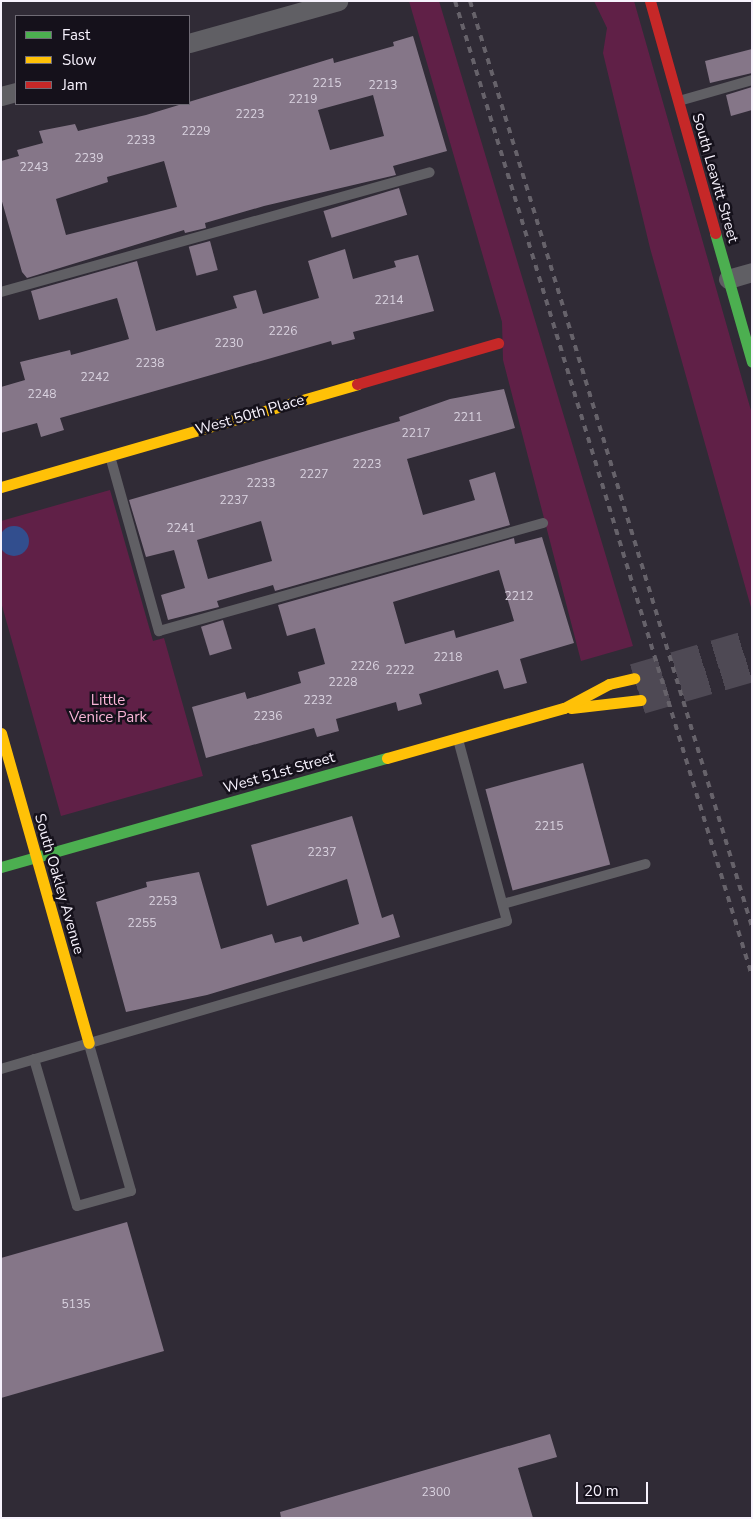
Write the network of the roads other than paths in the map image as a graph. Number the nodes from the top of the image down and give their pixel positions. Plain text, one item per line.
1 (338, 1) edge
2 (650, 1) edge
3 (190, 44) edge
4 (752, 80) edge
5 (15, 92) edge
6 (1, 96) edge
7 (678, 101) junction
8 (430, 172) dead end
9 (752, 272) edge
10 (728, 279) junction
11 (1, 292) edge
12 (498, 343) dead end
13 (752, 362) edge
14 (110, 456) junction
15 (1, 487) edge
16 (543, 522) dead end
17 (634, 678) tunnel mouth
18 (641, 700) tunnel mouth
19 (564, 708) junction
20 (1, 733) edge
21 (457, 738) junction
22 (36, 857) junction
23 (645, 864) dead end
24 (1, 867) edge
25 (503, 904) junction
26 (89, 1043) junction
27 (34, 1059) junction
28 (1, 1069) edge

1 - 3 street
2 - 7 street, South Leavitt Street
4 - 7 lane
5 - 6 street
7 - 10 street, South Leavitt Street
8 - 11 lane
9 - 10 street
10 - 13 street, South Leavitt Street
12 - 14 street, West 50th Place
14 - 15 street, West 50th Place
14 - 16 lane
17 - 19 street, West 51st Street
18 - 19 street, West 51st Street
19 - 21 street, West 51st Street
20 - 22 street, South Oakley Avenue
21 - 22 street, West 51st Street
21 - 25 lane
22 - 24 street, West 51st Street
22 - 26 street, South Oakley Avenue
23 - 25 lane
25 - 26 lane
26 - 27 lane
26 - 27 lane
27 - 28 lane

